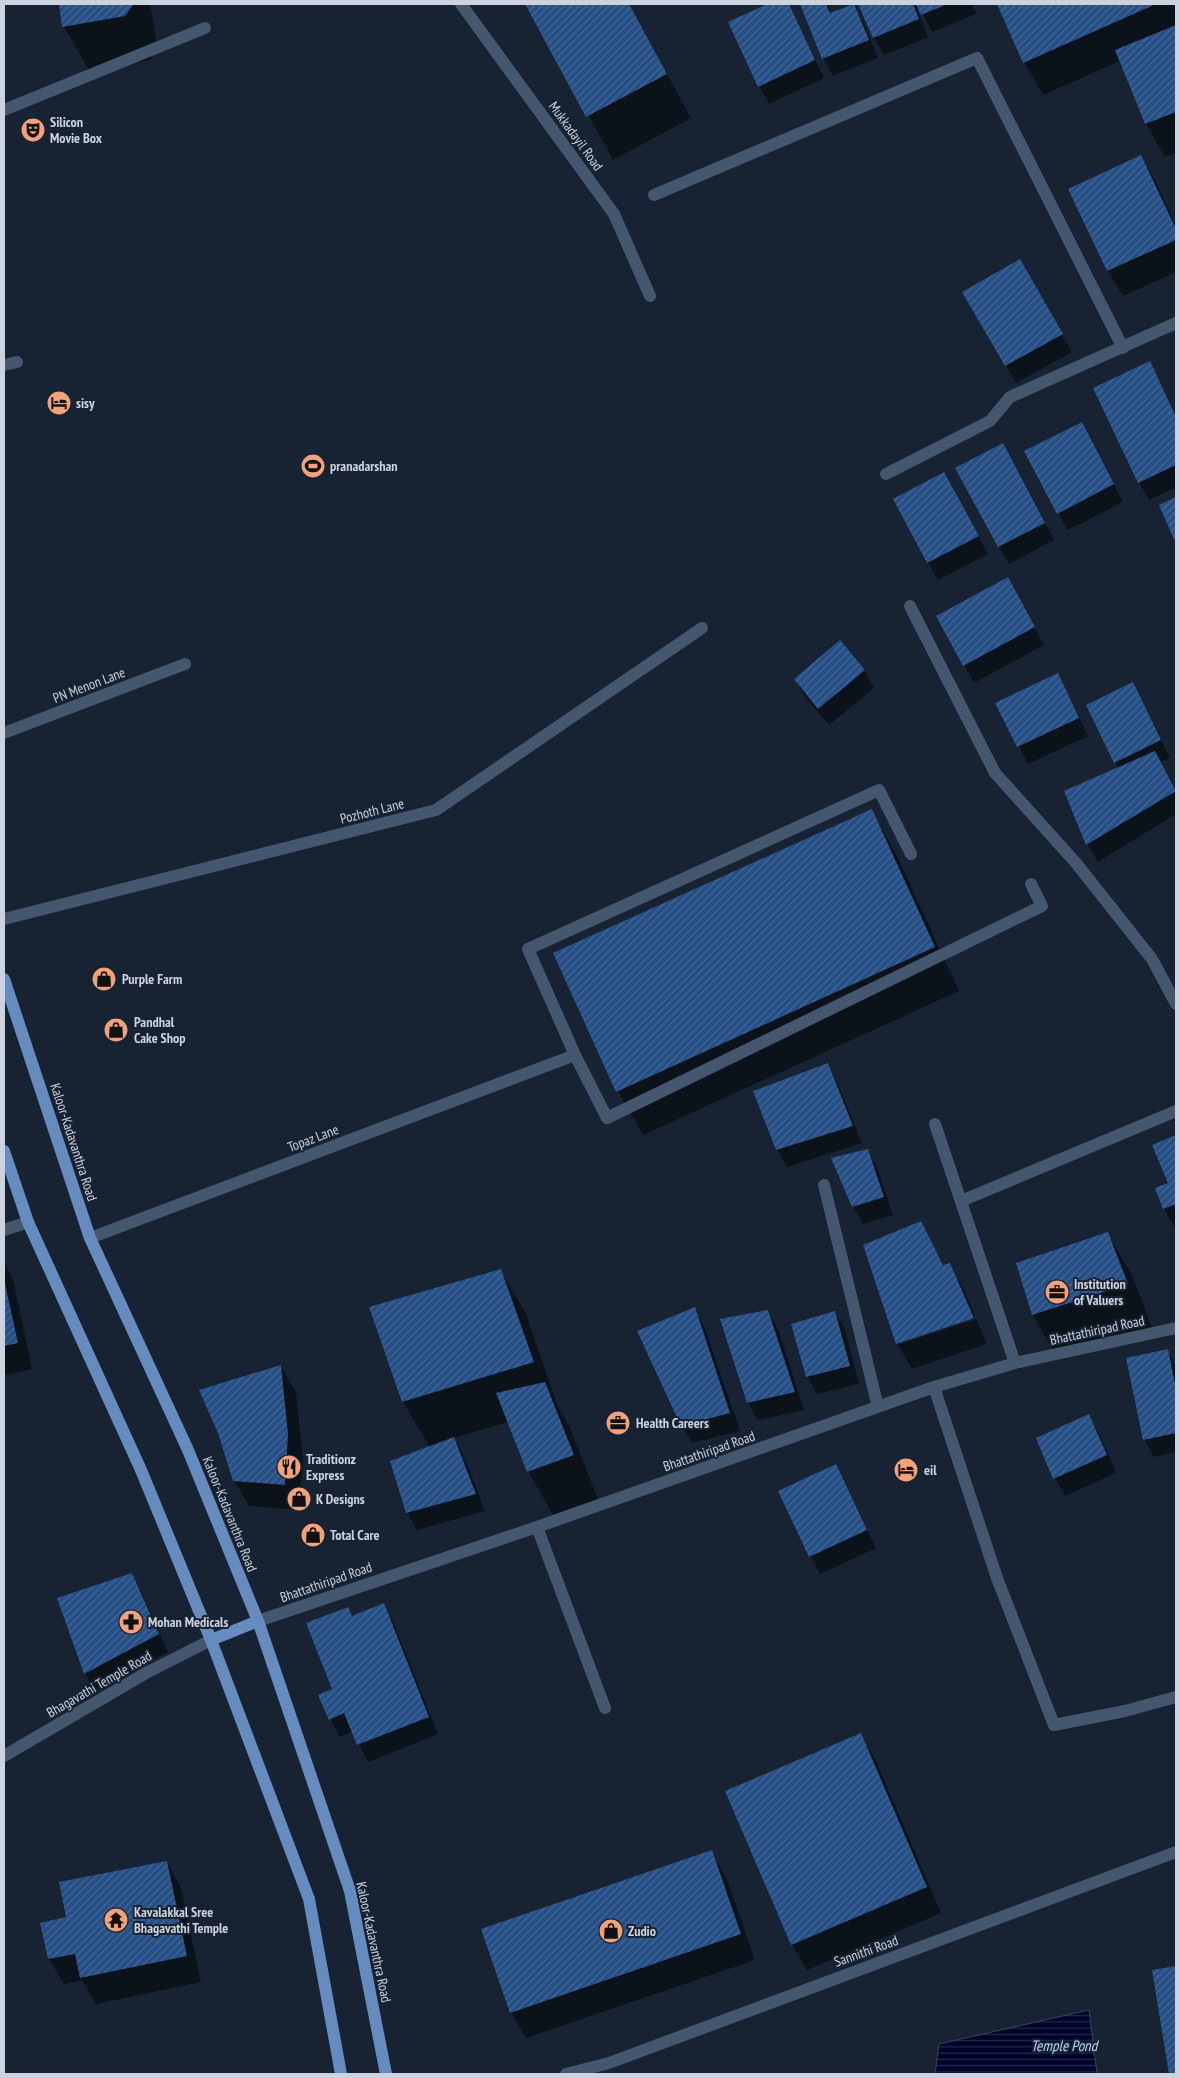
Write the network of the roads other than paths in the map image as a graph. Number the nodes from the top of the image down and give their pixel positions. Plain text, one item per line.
1 (461, 4) edge
2 (205, 28) dead end
3 (4, 110) edge
4 (654, 195) dead end
5 (650, 296) dead end
6 (1176, 323) edge
7 (1123, 348) junction
8 (17, 362) dead end
9 (4, 365) edge
10 (886, 474) dead end
11 (910, 606) dead end
12 (702, 628) dead end
13 (185, 664) dead end
14 (4, 733) edge
15 (911, 854) dead end
16 (1031, 884) dead end
17 (4, 919) edge
18 (4, 979) edge
19 (1176, 1004) edge
20 (575, 1055) junction
21 (1176, 1111) edge
22 (935, 1124) dead end
23 (4, 1151) edge
24 (824, 1184) dead end
25 (962, 1201) junction
26 (28, 1222) junction
27 (4, 1230) edge
28 (90, 1238) junction
29 (1176, 1328) edge
30 (1015, 1362) junction
31 (934, 1387) junction
32 (878, 1407) junction
33 (537, 1528) junction
34 (258, 1621) junction
35 (211, 1640) junction
36 (1176, 1697) edge
37 (605, 1708) dead end
38 (4, 1756) edge
39 (1176, 1852) edge
40 (341, 2074) edge
41 (386, 2074) edge
42 (566, 2074) edge

1 - 5 street, Mukkadayil Road
2 - 3 street
4 - 7 street
6 - 7 street
7 - 10 street
8 - 9 street
11 - 19 street
12 - 17 street, Pozhoth Lane
13 - 14 street, PN Menon Lane
15 - 20 street
16 - 20 street
18 - 28 main road, Kaloor-Kadavanthra Road
20 - 28 street, Topaz Lane
21 - 25 street
22 - 25 street
23 - 26 main road
24 - 32 street
25 - 30 street
26 - 27 street
26 - 35 main road
28 - 34 main road, Kaloor-Kadavanthra Road
29 - 30 street, Bhattathiripad Road
30 - 31 street, Bhattathiripad Road
31 - 32 street, Bhattathiripad Road
31 - 36 street
32 - 33 street, Bhattathiripad Road
33 - 34 street, Bhattathiripad Road
33 - 37 street
34 - 35 main road
34 - 41 main road, Kaloor-Kadavanthra Road
35 - 38 street, Bhagavathi Temple Road
35 - 40 main road
39 - 42 street, Sannithi Road

